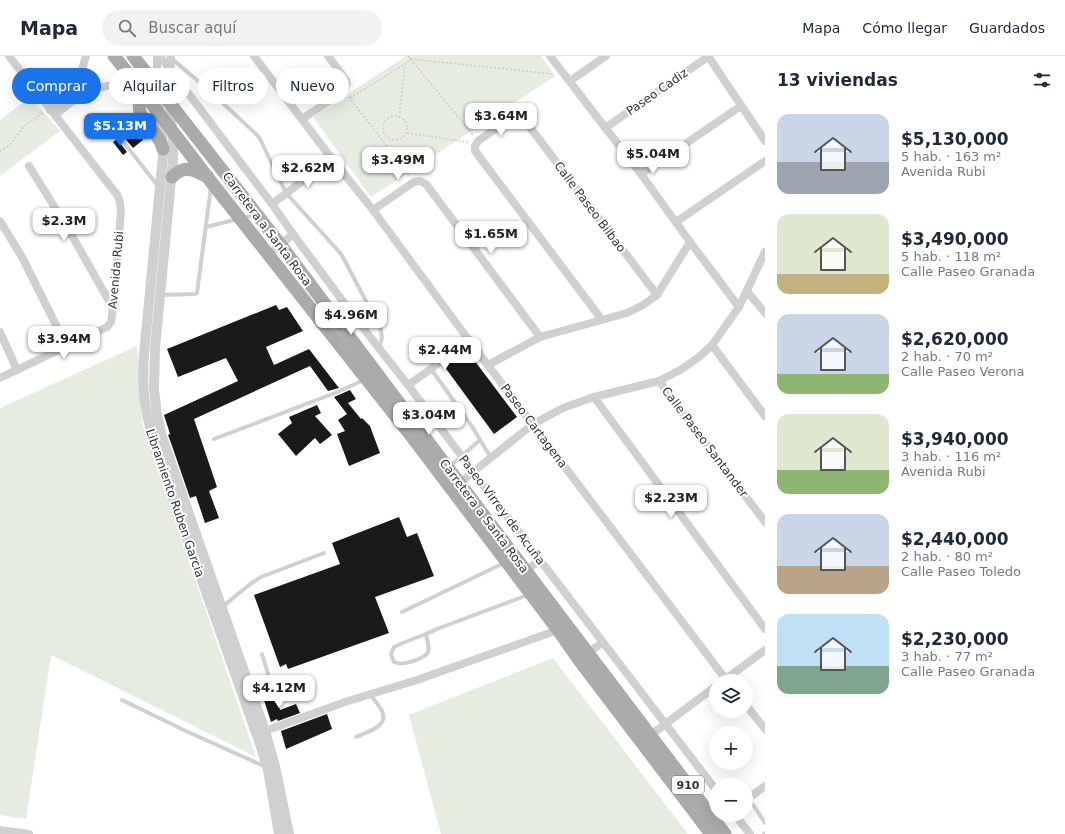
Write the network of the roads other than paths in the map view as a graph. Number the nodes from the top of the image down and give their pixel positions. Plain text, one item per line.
1 (9, 56) edge
2 (86, 56) edge
3 (114, 56) edge
4 (133, 56) edge
5 (158, 56) edge
6 (254, 56) edge
7 (328, 56) edge
8 (550, 56) edge
9 (606, 56) edge
10 (708, 56) edge
11 (171, 57) edge
12 (124, 68) edge
13 (142, 68) edge
14 (158, 68) edge
15 (168, 68) edge
16 (170, 68) edge
17 (567, 78) junction
18 (109, 86) edge
19 (190, 96) edge
20 (139, 104) edge
21 (152, 104) edge
22 (158, 104) edge
23 (170, 104) edge
24 (171, 104) edge
25 (741, 106) junction
26 (52, 111) junction
27 (159, 113) junction
28 (141, 114) junction
29 (302, 119) junction
30 (605, 128) junction
31 (172, 130) junction
32 (765, 141) edge
33 (163, 149) junction
34 (332, 159) junction
35 (765, 160) edge
36 (29, 166) dead end
37 (640, 174) junction
38 (172, 177) junction
39 (210, 180) junction
40 (160, 188) junction
41 (286, 193) junction
42 (272, 204) junction
43 (373, 210) junction
44 (257, 215) junction
45 (241, 219) junction
46 (0, 221) edge
47 (676, 222) junction
48 (206, 227) junction
49 (292, 234) junction
50 (690, 242) junction
51 (280, 244) junction
52 (765, 252) edge
53 (269, 255) junction
54 (747, 291) junction
55 (159, 295) junction
56 (657, 295) junction
57 (739, 307) junction
58 (113, 308) junction
59 (765, 313) edge
60 (356, 319) junction
61 (602, 320) junction
62 (0, 332) edge
63 (339, 333) junction
64 (540, 337) junction
65 (468, 339) junction
66 (712, 345) junction
67 (67, 347) junction
68 (379, 349) junction
69 (488, 365) junction
70 (431, 369) junction
71 (17, 370) junction
72 (371, 376) junction
73 (0, 378) edge
74 (659, 381) junction
75 (408, 385) junction
76 (594, 397) junction
77 (765, 416) edge
78 (533, 424) junction
79 (424, 428) junction
80 (214, 439) dead end
81 (480, 440) junction
82 (461, 457) junction
83 (491, 458) junction
84 (444, 472) junction
85 (473, 472) junction
86 (455, 486) junction
87 (765, 522) edge
88 (324, 553) dead end
89 (540, 560) junction
90 (507, 562) junction
91 (525, 571) junction
92 (531, 594) junction
93 (222, 607) junction
94 (402, 612) dead end
95 (765, 629) edge
96 (558, 630) junction
97 (426, 634) junction
98 (603, 642) junction
99 (765, 650) edge
100 (588, 653) junction
101 (262, 654) dead end
102 (720, 674) edge
103 (733, 674) edge
104 (250, 686) junction
105 (709, 691) edge
106 (371, 694) junction
107 (122, 700) dead end
108 (753, 713) edge
109 (665, 724) junction
110 (765, 728) edge
111 (265, 731) junction
112 (356, 737) dead end
113 (646, 739) junction
114 (266, 767) junction
115 (709, 781) edge
116 (765, 786) edge
117 (753, 795) edge
118 (753, 805) edge
119 (741, 822) edge
120 (765, 823) edge
121 (0, 830) edge
122 (29, 834) edge
123 (279, 834) edge
124 (289, 834) edge
125 (712, 834) edge
126 (725, 834) edge
127 (750, 834) edge

1 - 26 street, Avenida Rubi
2 - 26 street
3 - 12 main road, Carretera a Santa Rosa
4 - 13 main road, Carretera a Santa Rosa
5 - 14 street
5 - 15 street, Paseo Virrey de Acuña
6 - 29 street, Paseo Cartagena
7 - 29 street
8 - 17 street
9 - 17 street
10 - 25 street
10 - 30 street, Paseo Cadiz
11 - 16 street
11 - 41 lane
17 - 30 street
18 - 26 street
19 - 42 street, Paseo Virrey de Acuña
20 - 28 main road
21 - 27 main road, Carretera a Santa Rosa
22 - 27 street, Libramiento Ruben Garcia
23 - 31 street, Libramiento Ruben Garcia
24 - 44 main road, Carretera a Santa Rosa / 910
25 - 32 street
25 - 37 street
26 - 58 street, Avenida Rubi
27 - 31 main road, Carretera a Santa Rosa
27 - 33 street, Libramiento Ruben Garcia
28 - 33 main road
28 - 40 lane
29 - 34 street, Paseo Cartagena
30 - 37 street
31 - 38 street, Libramiento Ruben Garcia
31 - 39 main road, Carretera a Santa Rosa / 910
33 - 40 street, Libramiento Ruben Garcia
34 - 41 street
34 - 43 street, Paseo Cartagena
35 - 47 street
36 - 58 street
37 - 47 street
38 - 39 main road
38 - 55 street, Libramiento Ruben Garcia
39 - 45 main road, Carretera a Santa Rosa / 910
39 - 48 lane
40 - 114 street, Libramiento Ruben Garcia
41 - 42 street
41 - 68 lane
42 - 49 street, Paseo Virrey de Acuña
43 - 64 street
43 - 65 street, Paseo Cartagena
44 - 45 lane
44 - 51 main road, Carretera a Santa Rosa / 910
45 - 48 lane
45 - 53 main road, Carretera a Santa Rosa / 910
46 - 67 street
47 - 50 street
48 - 55 lane
49 - 51 street
49 - 60 street, Paseo Virrey de Acuña
50 - 56 street
50 - 57 street
51 - 53 street
51 - 63 main road, Carretera a Santa Rosa / 910
52 - 54 street
53 - 63 main road, Carretera a Santa Rosa / 910
54 - 57 street
54 - 59 street
55 - 93 street, Libramiento Ruben Garcia
56 - 61 street
56 - 61 street, Calle Paseo Bilbao
57 - 66 street
58 - 67 street, Avenida Rubi
60 - 63 street
60 - 68 street, Paseo Virrey de Acuña
61 - 64 street
62 - 71 street
63 - 72 main road, Carretera a Santa Rosa / 910
64 - 69 street
65 - 69 street, Paseo Cartagena
65 - 70 street
66 - 74 street
66 - 77 street
67 - 71 street, Avenida Rubi
68 - 75 street, Paseo Virrey de Acuña
69 - 78 street, Paseo Cartagena
70 - 75 street
70 - 81 lane
71 - 73 street, Avenida Rubi
72 - 79 main road, Carretera a Santa Rosa / 910
72 - 80 lane
74 - 76 street
74 - 87 street, Calle Paseo Santander
75 - 79 street, Paseo Virrey de Acuña
76 - 78 street
76 - 95 street
78 - 83 street
78 - 102 street, Paseo Cartagena
79 - 82 street, Paseo Virrey de Acuña
79 - 84 main road, Carretera a Santa Rosa / 910
81 - 82 lane
81 - 83 lane
82 - 84 lane
82 - 85 street, Paseo Virrey de Acuña
83 - 85 street
84 - 86 main road, Carretera a Santa Rosa / 910
85 - 86 street
85 - 89 street, Paseo Virrey de Acuña
86 - 90 main road, Carretera a Santa Rosa / 910
86 - 91 main road, Carretera a Santa Rosa / 910
88 - 93 lane
89 - 91 street
89 - 98 street, Paseo Virrey de Acuña
90 - 92 main road, Carretera a Santa Rosa / 910
90 - 94 lane
91 - 100 main road, Carretera a Santa Rosa / 910
92 - 96 main road, Carretera a Santa Rosa / 910
92 - 97 lane
93 - 104 street, Libramiento Ruben Garcia
96 - 106 street
96 - 113 main road, Carretera a Santa Rosa / 910
97 - 97 lane
98 - 100 street
98 - 109 street, Paseo Virrey de Acuña
99 - 103 street
100 - 113 main road, Carretera a Santa Rosa / 910
101 - 104 lane
104 - 111 street, Libramiento Ruben Garcia
105 - 109 street
106 - 111 street
106 - 112 lane
107 - 114 lane
108 - 110 street
109 - 113 street
109 - 115 street, Paseo Virrey de Acuña
111 - 124 street, Libramiento Ruben Garcia
113 - 125 main road, Carretera a Santa Rosa / 910
113 - 126 main road, Carretera a Santa Rosa / 910
114 - 123 street, Libramiento Ruben Garcia
116 - 117 street
118 - 120 lane
119 - 127 street
121 - 122 street

